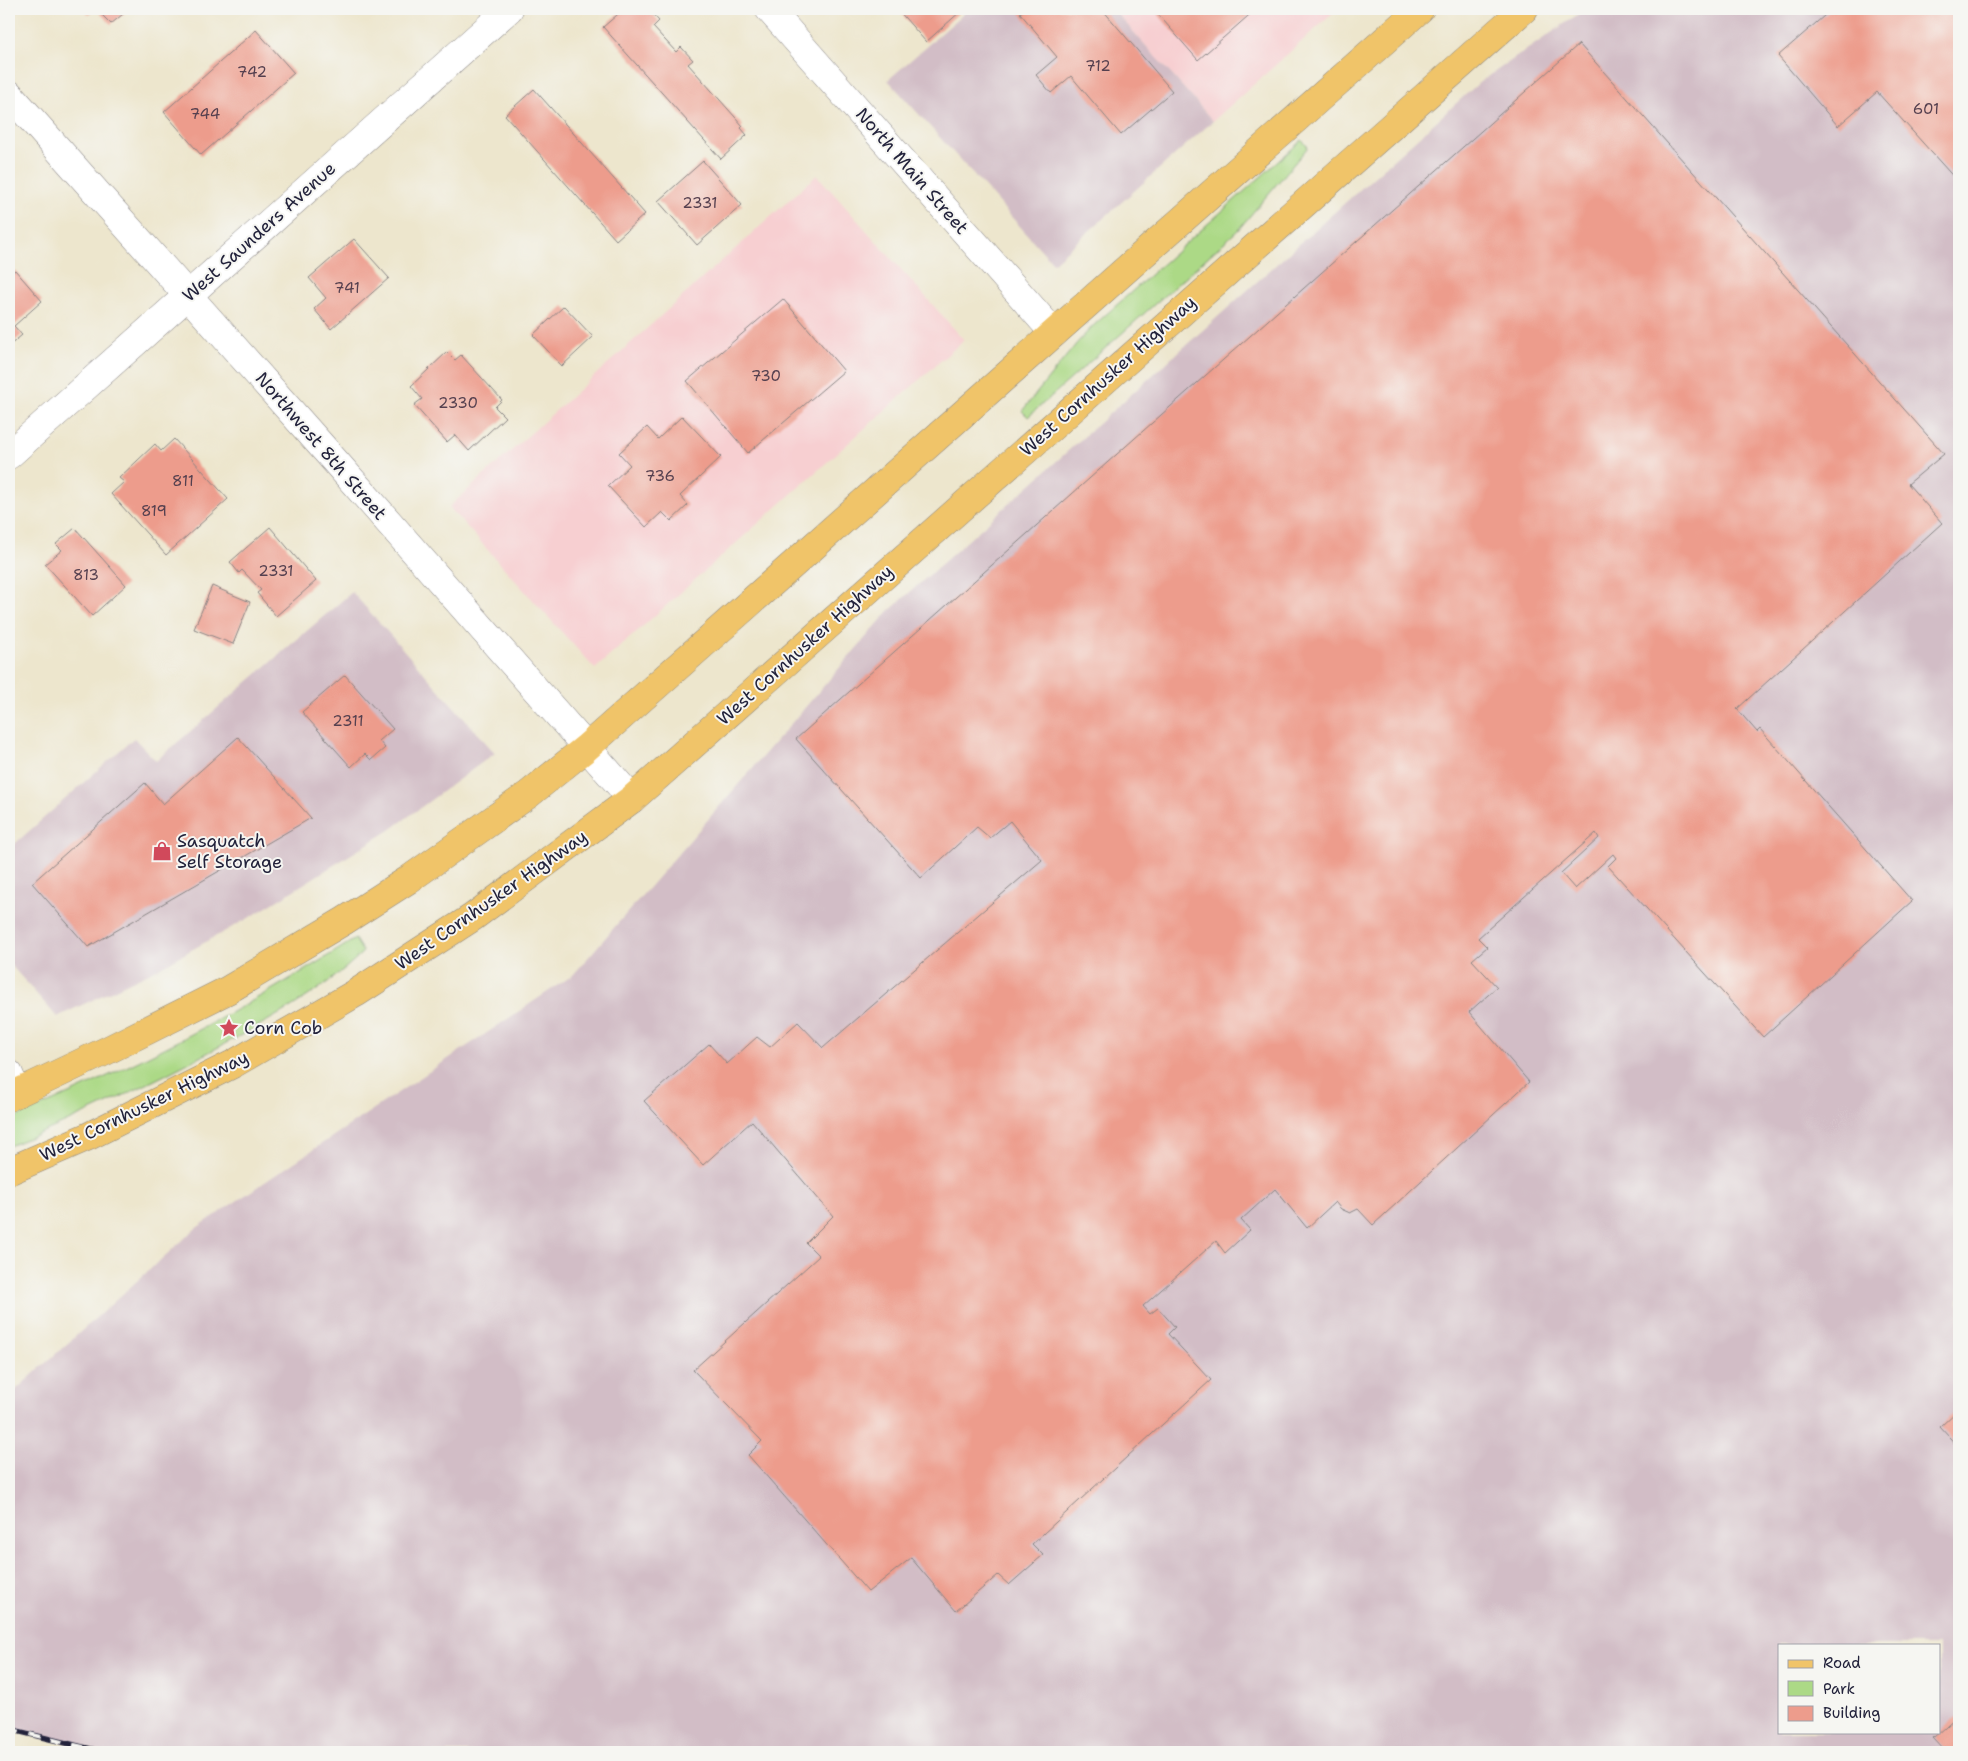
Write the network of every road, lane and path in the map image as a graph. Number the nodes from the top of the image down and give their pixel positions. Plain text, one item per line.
1 (509, 9) edge
2 (769, 9) edge
3 (1420, 9) edge
4 (1524, 9) edge
5 (9, 94) edge
6 (188, 295) junction
7 (1054, 333) junction
8 (9, 455) edge
9 (586, 748) junction
10 (632, 799) junction
11 (12, 1088) edge
12 (9, 1171) edge

1 - 6 street, West Saunders Avenue
2 - 7 street, North Main Street
3 - 7 main road
4 - 10 main road, West Cornhusker Highway
5 - 6 street, Northwest 8th Street
6 - 8 street, West Saunders Avenue
6 - 9 street, Northwest 8th Street
7 - 9 main road
9 - 10 street, Northwest 8th Street
9 - 11 main road
10 - 12 main road, West Cornhusker Highway

